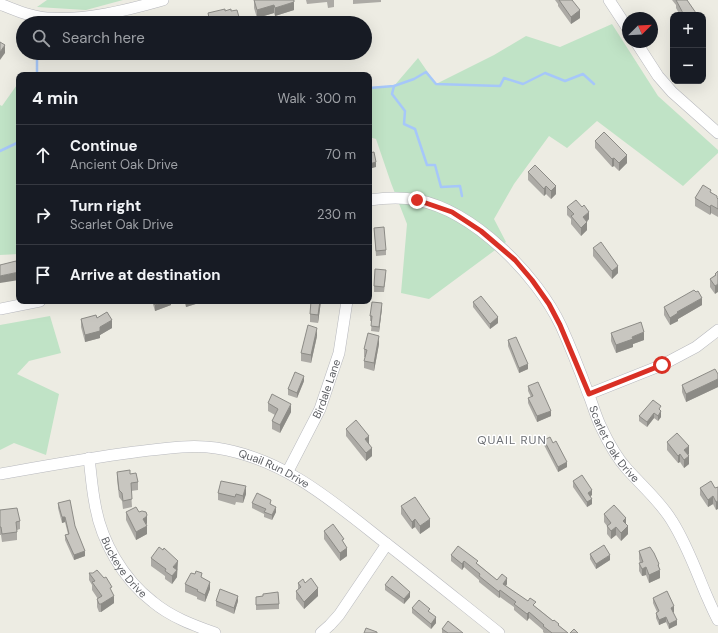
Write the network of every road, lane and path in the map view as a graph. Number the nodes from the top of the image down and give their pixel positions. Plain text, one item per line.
1 (164, 0) edge
2 (609, 0) edge
3 (0, 4) edge
4 (38, 16) edge
5 (87, 16) edge
6 (622, 20) edge
7 (640, 48) edge
8 (718, 133) edge
9 (372, 200) edge
10 (25, 304) edge
11 (347, 304) edge
12 (0, 309) edge
13 (718, 330) edge
14 (589, 394) junction
15 (89, 458) junction
16 (288, 472) junction
17 (0, 474) edge
18 (387, 544) junction
19 (718, 620) edge
20 (215, 633) edge
21 (321, 633) edge
22 (499, 633) edge

1 - 5 street
2 - 6 street
3 - 4 street
7 - 8 street
9 - 14 street, Scarlet Oak Drive
10 - 12 street
11 - 16 street, Birdale Lane
13 - 14 street
14 - 19 street, Scarlet Oak Drive
15 - 16 street, Quail Run Drive
15 - 17 street, Quail Run Drive
15 - 20 street, Buckeye Drive
16 - 18 street, Quail Run Drive
18 - 21 street
18 - 22 street, Quail Run Drive

